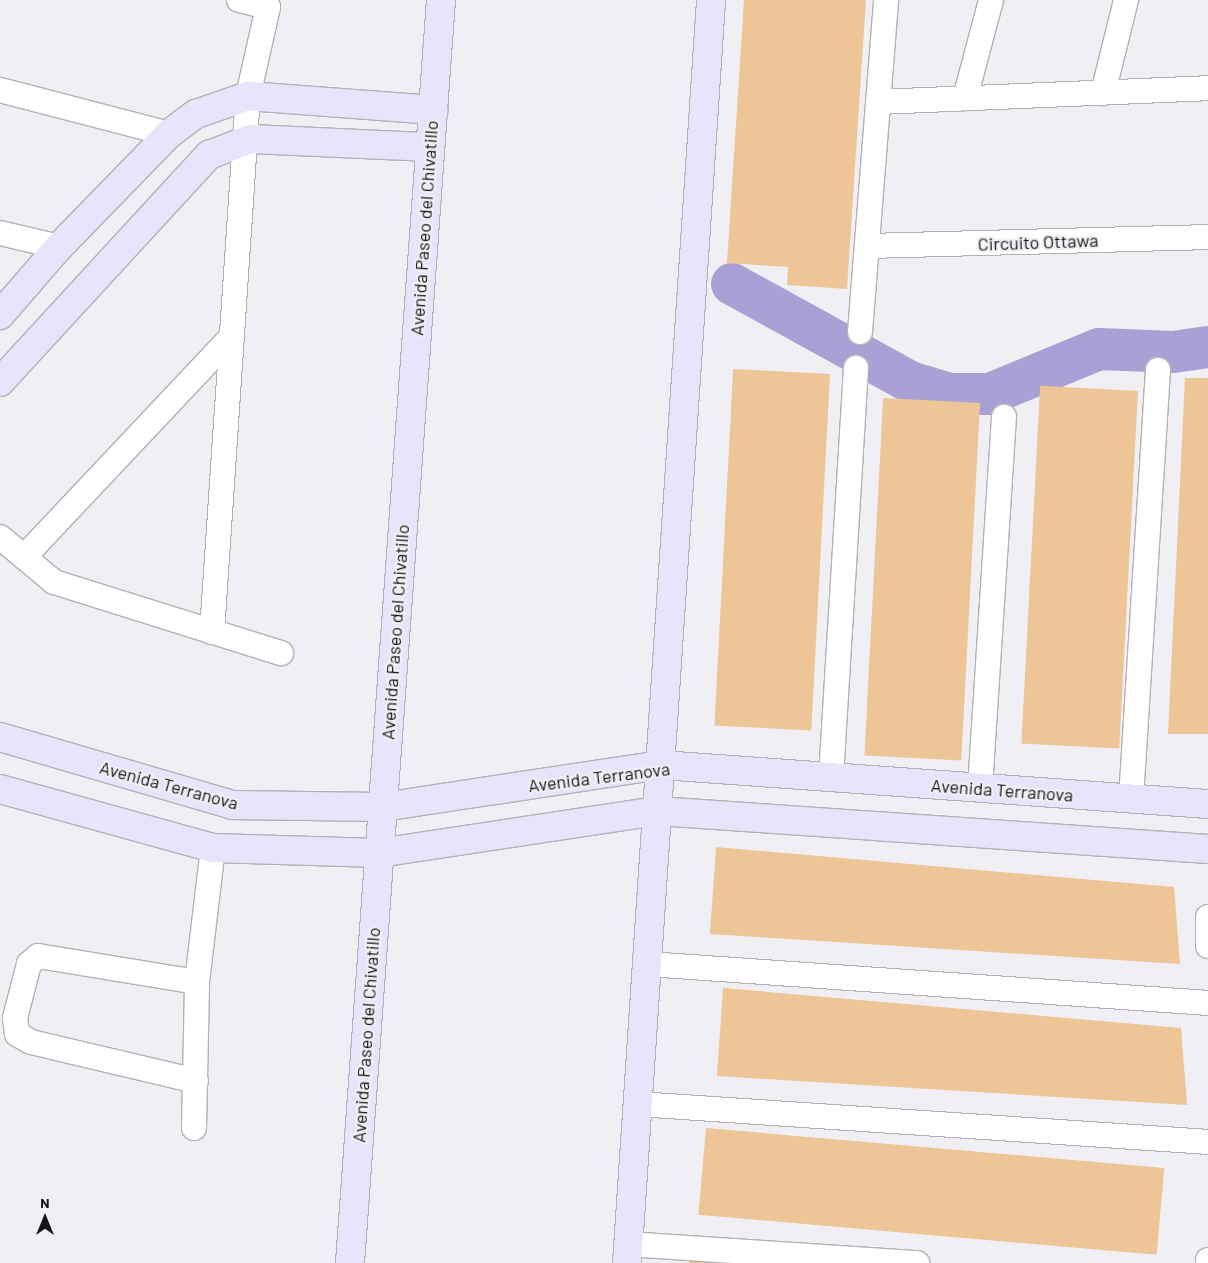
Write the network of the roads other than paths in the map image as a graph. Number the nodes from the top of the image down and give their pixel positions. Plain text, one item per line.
1 (239, 0) edge
2 (441, 0) edge
3 (712, 0) edge
4 (886, 0) edge
5 (991, 0) edge
6 (1126, 0) edge
7 (268, 4) edge
8 (1208, 88) edge
9 (0, 90) edge
10 (1103, 93) junction
11 (248, 96) junction
12 (965, 98) junction
13 (878, 102) junction
14 (432, 110) junction
15 (169, 134) junction
16 (245, 142) junction
17 (430, 147) junction
18 (0, 234) edge
19 (1208, 237) edge
20 (867, 246) junction
21 (59, 247) junction
22 (0, 315) edge
23 (860, 332) dead end
24 (232, 336) junction
25 (856, 368) dead end
26 (1158, 370) dead end
27 (0, 382) edge
28 (1004, 417) dead end
29 (0, 537) edge
30 (24, 557) junction
31 (212, 632) junction
32 (282, 653) dead end
33 (0, 737) edge
34 (661, 766) junction
35 (831, 777) junction
36 (980, 788) junction
37 (0, 789) edge
38 (1131, 799) junction
39 (1208, 804) edge
40 (383, 807) junction
41 (658, 811) junction
42 (213, 848) junction
43 (1208, 849) edge
44 (379, 853) junction
45 (1208, 917) edge
46 (1208, 946) edge
47 (648, 964) junction
48 (197, 982) junction
49 (1208, 1002) edge
50 (196, 1081) junction
51 (638, 1104) junction
52 (194, 1128) dead end
53 (1208, 1142) edge
54 (627, 1254) edge
55 (350, 1263) edge
56 (917, 1263) edge

1 - 7 street
2 - 14 street, Avenida Paseo del Chivatillo
3 - 34 street
4 - 13 street
5 - 12 street
6 - 10 street
7 - 11 street
8 - 10 street
9 - 15 street
10 - 12 street
11 - 14 street
11 - 15 street
11 - 16 street
12 - 13 street
13 - 20 street
14 - 17 street, Avenida Paseo del Chivatillo
15 - 21 street
16 - 17 street
16 - 24 street
16 - 27 street
17 - 40 street, Avenida Paseo del Chivatillo
18 - 21 street
19 - 20 street, Circuito Ottawa
20 - 23 street
21 - 22 street
24 - 30 street
24 - 31 street
25 - 35 street
26 - 38 street
28 - 36 street
29 - 30 street
30 - 31 street
31 - 32 street
33 - 40 street, Avenida Terranova
34 - 35 street, Avenida Terranova
34 - 40 street, Avenida Terranova
34 - 41 street
35 - 36 street, Avenida Terranova
36 - 38 street, Avenida Terranova
37 - 42 street
38 - 39 street, Avenida Terranova
40 - 44 street, Avenida Paseo del Chivatillo
41 - 43 street
41 - 44 street
41 - 47 street
42 - 44 street
42 - 48 street
44 - 55 street, Avenida Paseo del Chivatillo
45 - 46 street
47 - 49 street
47 - 51 street
48 - 50 street
48 - 50 street
50 - 52 street
51 - 53 street
51 - 54 street
54 - 56 street

